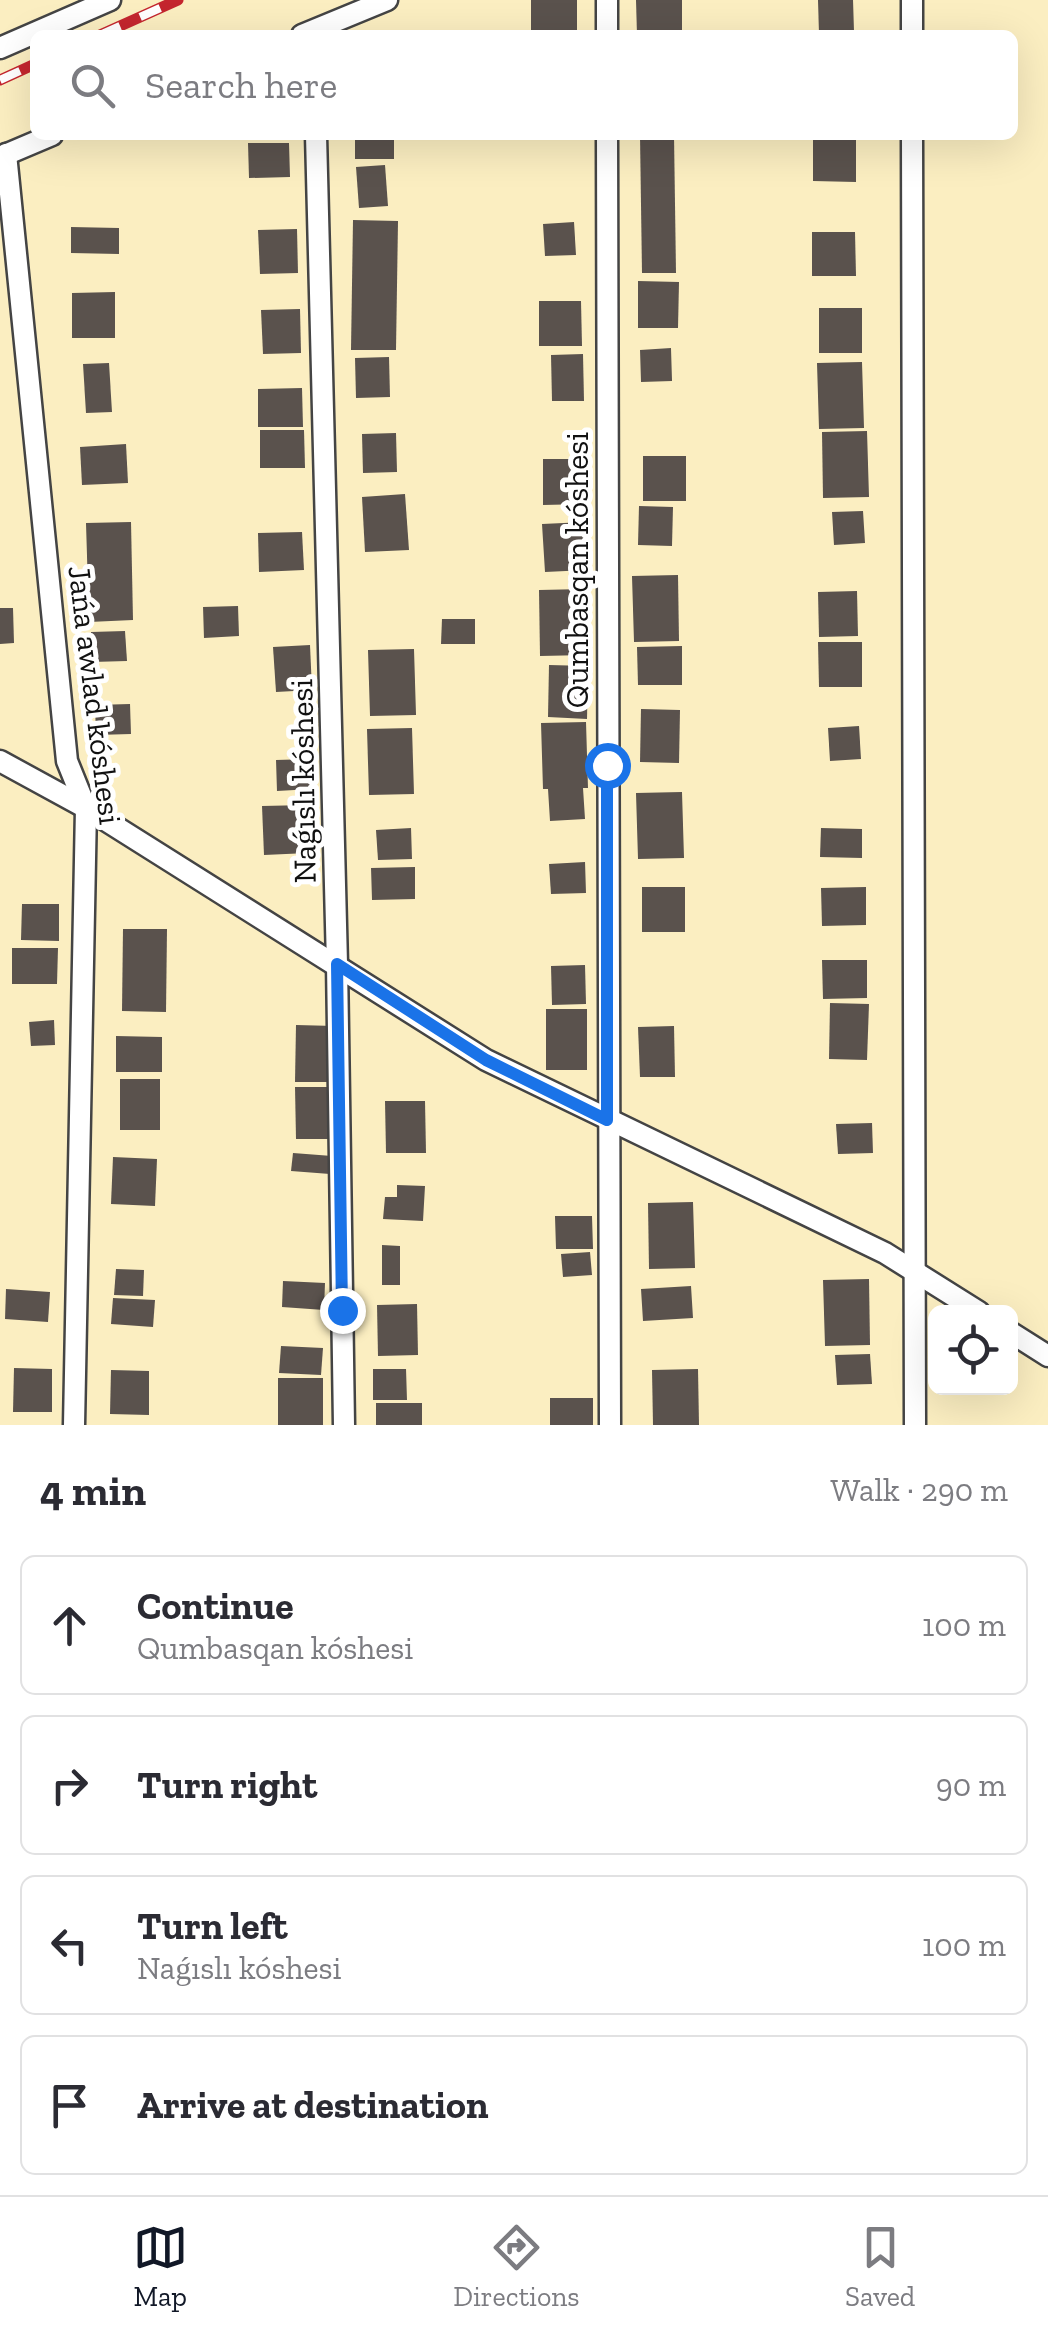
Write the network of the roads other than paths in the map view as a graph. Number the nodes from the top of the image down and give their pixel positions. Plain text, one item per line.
1 (110, 0) edge
2 (388, 0) edge
3 (607, 0) edge
4 (912, 0) edge
5 (41, 30) edge
6 (319, 30) edge
7 (607, 30) edge
8 (912, 30) edge
9 (30, 35) edge
10 (0, 48) edge
11 (40, 140) edge
12 (316, 140) edge
13 (607, 140) edge
14 (912, 140) edge
15 (3, 156) edge
16 (0, 762) edge
17 (86, 808) junction
18 (337, 964) junction
19 (607, 1120) junction
20 (916, 1272) junction
21 (968, 1305) edge
22 (1018, 1337) edge
23 (1048, 1356) edge
24 (74, 1425) edge
25 (344, 1425) edge
26 (610, 1425) edge
27 (915, 1425) edge

1 - 5 street
2 - 6 street
3 - 7 street
4 - 8 street
9 - 10 street
11 - 15 street
12 - 18 street, Naǵıslı kóshesi
13 - 19 street, Qumbasqan kóshesi
14 - 20 street
15 - 17 street, Jańa awlad kóshesi
16 - 17 street
17 - 18 street
17 - 24 street, Jańa awlad kóshesi
18 - 19 street
18 - 25 street, Naǵıslı kóshesi
19 - 20 street
19 - 26 street, Qumbasqan kóshesi
20 - 21 street
20 - 27 street
22 - 23 street

